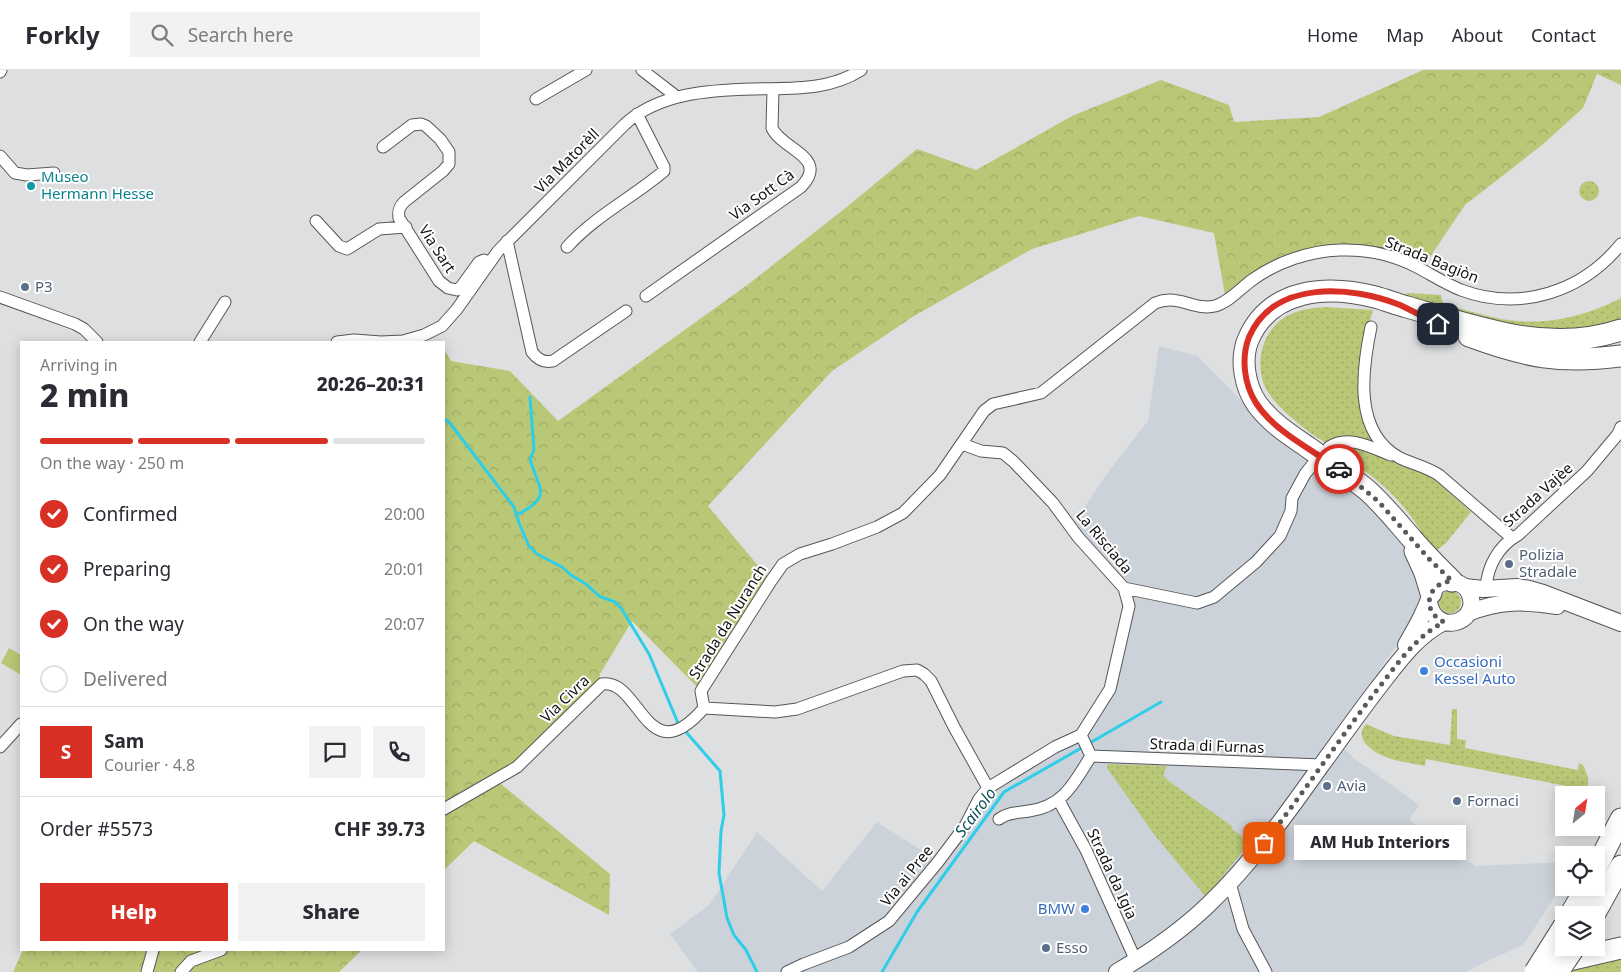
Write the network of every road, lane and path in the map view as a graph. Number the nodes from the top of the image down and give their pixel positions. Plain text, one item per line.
1 (586, 70) edge
2 (642, 70) edge
3 (861, 70) edge
4 (773, 90) junction
5 (677, 98) junction
6 (536, 99) dead end
7 (637, 114) junction
8 (383, 146) dead end
9 (0, 156) edge
10 (54, 173) dead end
11 (316, 221) dead end
12 (406, 228) junction
13 (507, 241) junction
14 (1621, 244) edge
15 (567, 247) dead end
16 (489, 262) junction
17 (646, 296) dead end
18 (0, 297) edge
19 (224, 302) dead end
20 (1401, 306) junction
21 (626, 311) dead end
22 (1371, 327) dead end
23 (1621, 330) edge
24 (96, 341) edge
25 (201, 341) edge
26 (346, 341) edge
27 (374, 341) edge
28 (400, 341) edge
29 (1621, 356) edge
30 (993, 404) joint
31 (1621, 427) edge
32 (962, 444) junction
33 (1329, 447) dead end
34 (1400, 458) junction
35 (1313, 464) dead end
36 (1398, 523) junction
37 (1512, 538) junction
38 (1458, 584) junction
39 (1124, 588) junction
40 (1486, 589) junction
41 (1430, 598) junction
42 (1584, 610) junction
43 (1468, 613) junction
44 (1444, 622) junction
45 (1621, 623) edge
46 (1390, 674) junction
47 (704, 708) junction
48 (20, 725) edge
49 (1081, 735) junction
50 (0, 747) edge
51 (1091, 756) junction
52 (1322, 765) junction
53 (988, 788) junction
54 (1059, 801) junction
55 (445, 808) edge
56 (999, 819) dead end
57 (1621, 819) edge
58 (1605, 850) edge
59 (1621, 866) edge
60 (1230, 883) junction
61 (1599, 906) edge
62 (1555, 940) edge
63 (1621, 948) edge
64 (153, 951) edge
65 (219, 951) edge
66 (1569, 956) edge
67 (1136, 961) junction
68 (147, 972) edge
69 (181, 972) edge
70 (787, 972) edge
71 (1117, 972) edge
72 (1266, 972) edge
73 (1534, 972) edge
74 (1558, 972) edge

1 - 6 street
2 - 5 street
3 - 4 street, Via Matorèll
4 - 5 street, Via Matorèll
4 - 17 street, Via Sott Cà
5 - 7 street, Via Matorèll
7 - 13 street, Via Matorèll
7 - 15 street
8 - 12 street, Via Sart
9 - 10 street
11 - 12 street, Via Sart
12 - 16 street, Via Sart
13 - 16 street, Via Matorèll
13 - 21 street
14 - 30 street, Strada Bagiòn
16 - 28 street, Via Matorèll
18 - 24 street
19 - 25 street
20 - 23 highway
20 - 29 highway
20 - 36 highway
22 - 34 street
26 - 27 street, Via Matorèll
30 - 32 street, Strada da Nuranch
31 - 37 street, Strada Vajèe
32 - 39 street, La Risciada
32 - 47 street, Strada da Nuranch
33 - 34 street
34 - 37 street
35 - 39 street
36 - 38 highway
36 - 41 highway
37 - 40 street, Strada Vajèe
38 - 40 main road
38 - 41 main road
38 - 43 main road
39 - 49 street, La Risciada
40 - 42 main road
41 - 44 main road
41 - 46 main road
42 - 43 main road
42 - 45 main road
43 - 44 main road
44 - 46 main road
46 - 52 main road
47 - 53 street
47 - 55 street, Via Civra
48 - 50 street
49 - 51 street
49 - 53 street, Via ai Pree
51 - 52 street, Strada di Furnas
51 - 54 street
52 - 60 main road
53 - 70 street, Via ai Pree
54 - 56 street
54 - 67 street, Strada da Igia
57 - 58 highway
59 - 61 highway
60 - 67 main road
60 - 72 street
62 - 73 highway, bridge
63 - 73 highway
64 - 68 street
65 - 69 street
66 - 74 highway, bridge
67 - 71 main road

